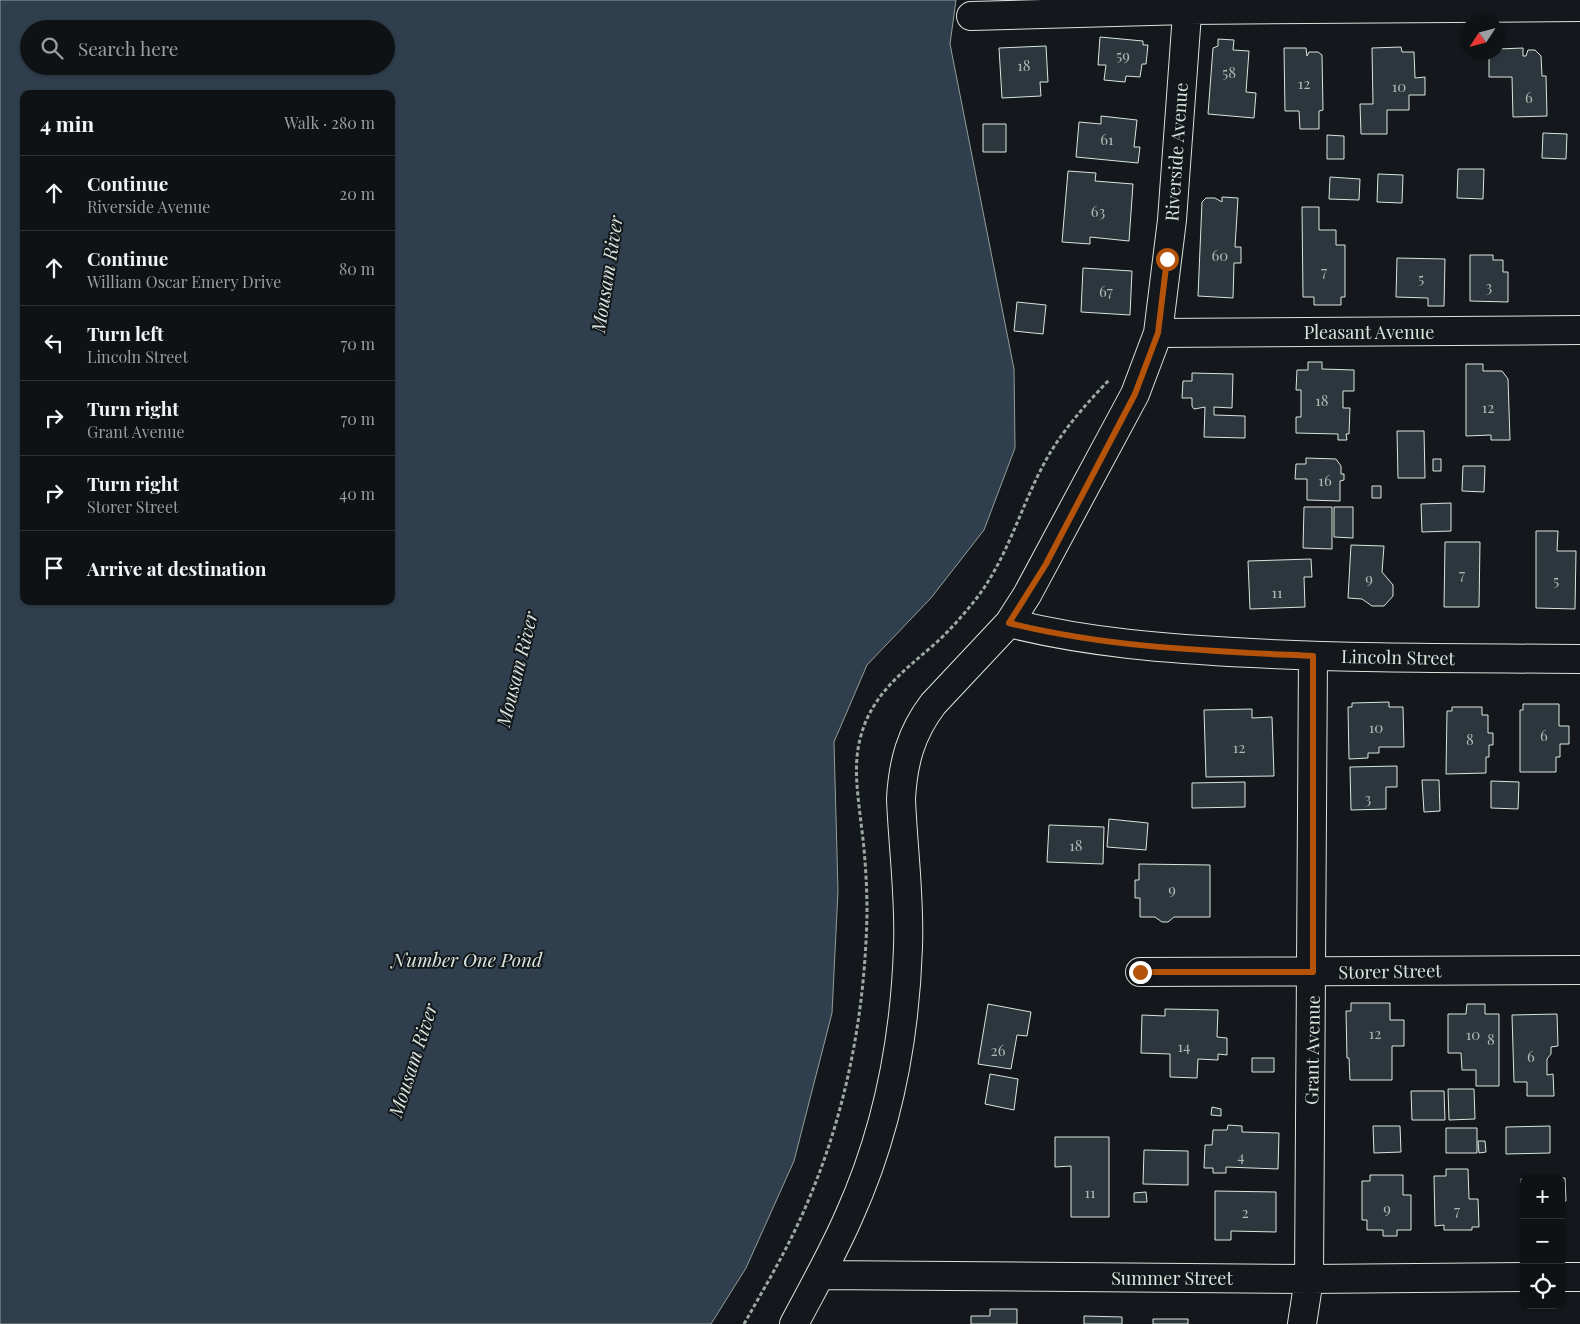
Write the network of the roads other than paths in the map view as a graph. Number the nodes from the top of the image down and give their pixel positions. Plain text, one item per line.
1 (1188, 5) edge
2 (1580, 7) edge
3 (971, 16) dead end
4 (1580, 330) edge
5 (1158, 333) junction
6 (1009, 623) junction
7 (1313, 656) junction
8 (1580, 659) edge
9 (1580, 970) edge
10 (1140, 972) dead end
11 (1313, 972) junction
12 (820, 1275) junction
13 (1520, 1277) edge
14 (1565, 1277) edge
15 (1580, 1277) edge
16 (1309, 1279) junction
17 (794, 1324) edge
18 (1302, 1324) edge

1 - 2 street
1 - 3 street
1 - 5 street, Riverside Avenue
4 - 5 street, Pleasant Avenue
5 - 6 street, Riverside Avenue
6 - 7 street, Lincoln Street
6 - 12 street, Riverside Avenue
7 - 8 street, Lincoln Street
7 - 11 street, Grant Avenue
9 - 11 street, Storer Street
10 - 11 street, Storer Street
11 - 16 street, Grant Avenue
12 - 16 street, Summer Street
12 - 17 street, Riverside Avenue
13 - 16 street, Summer Street
14 - 15 street
16 - 18 street, Grant Avenue

